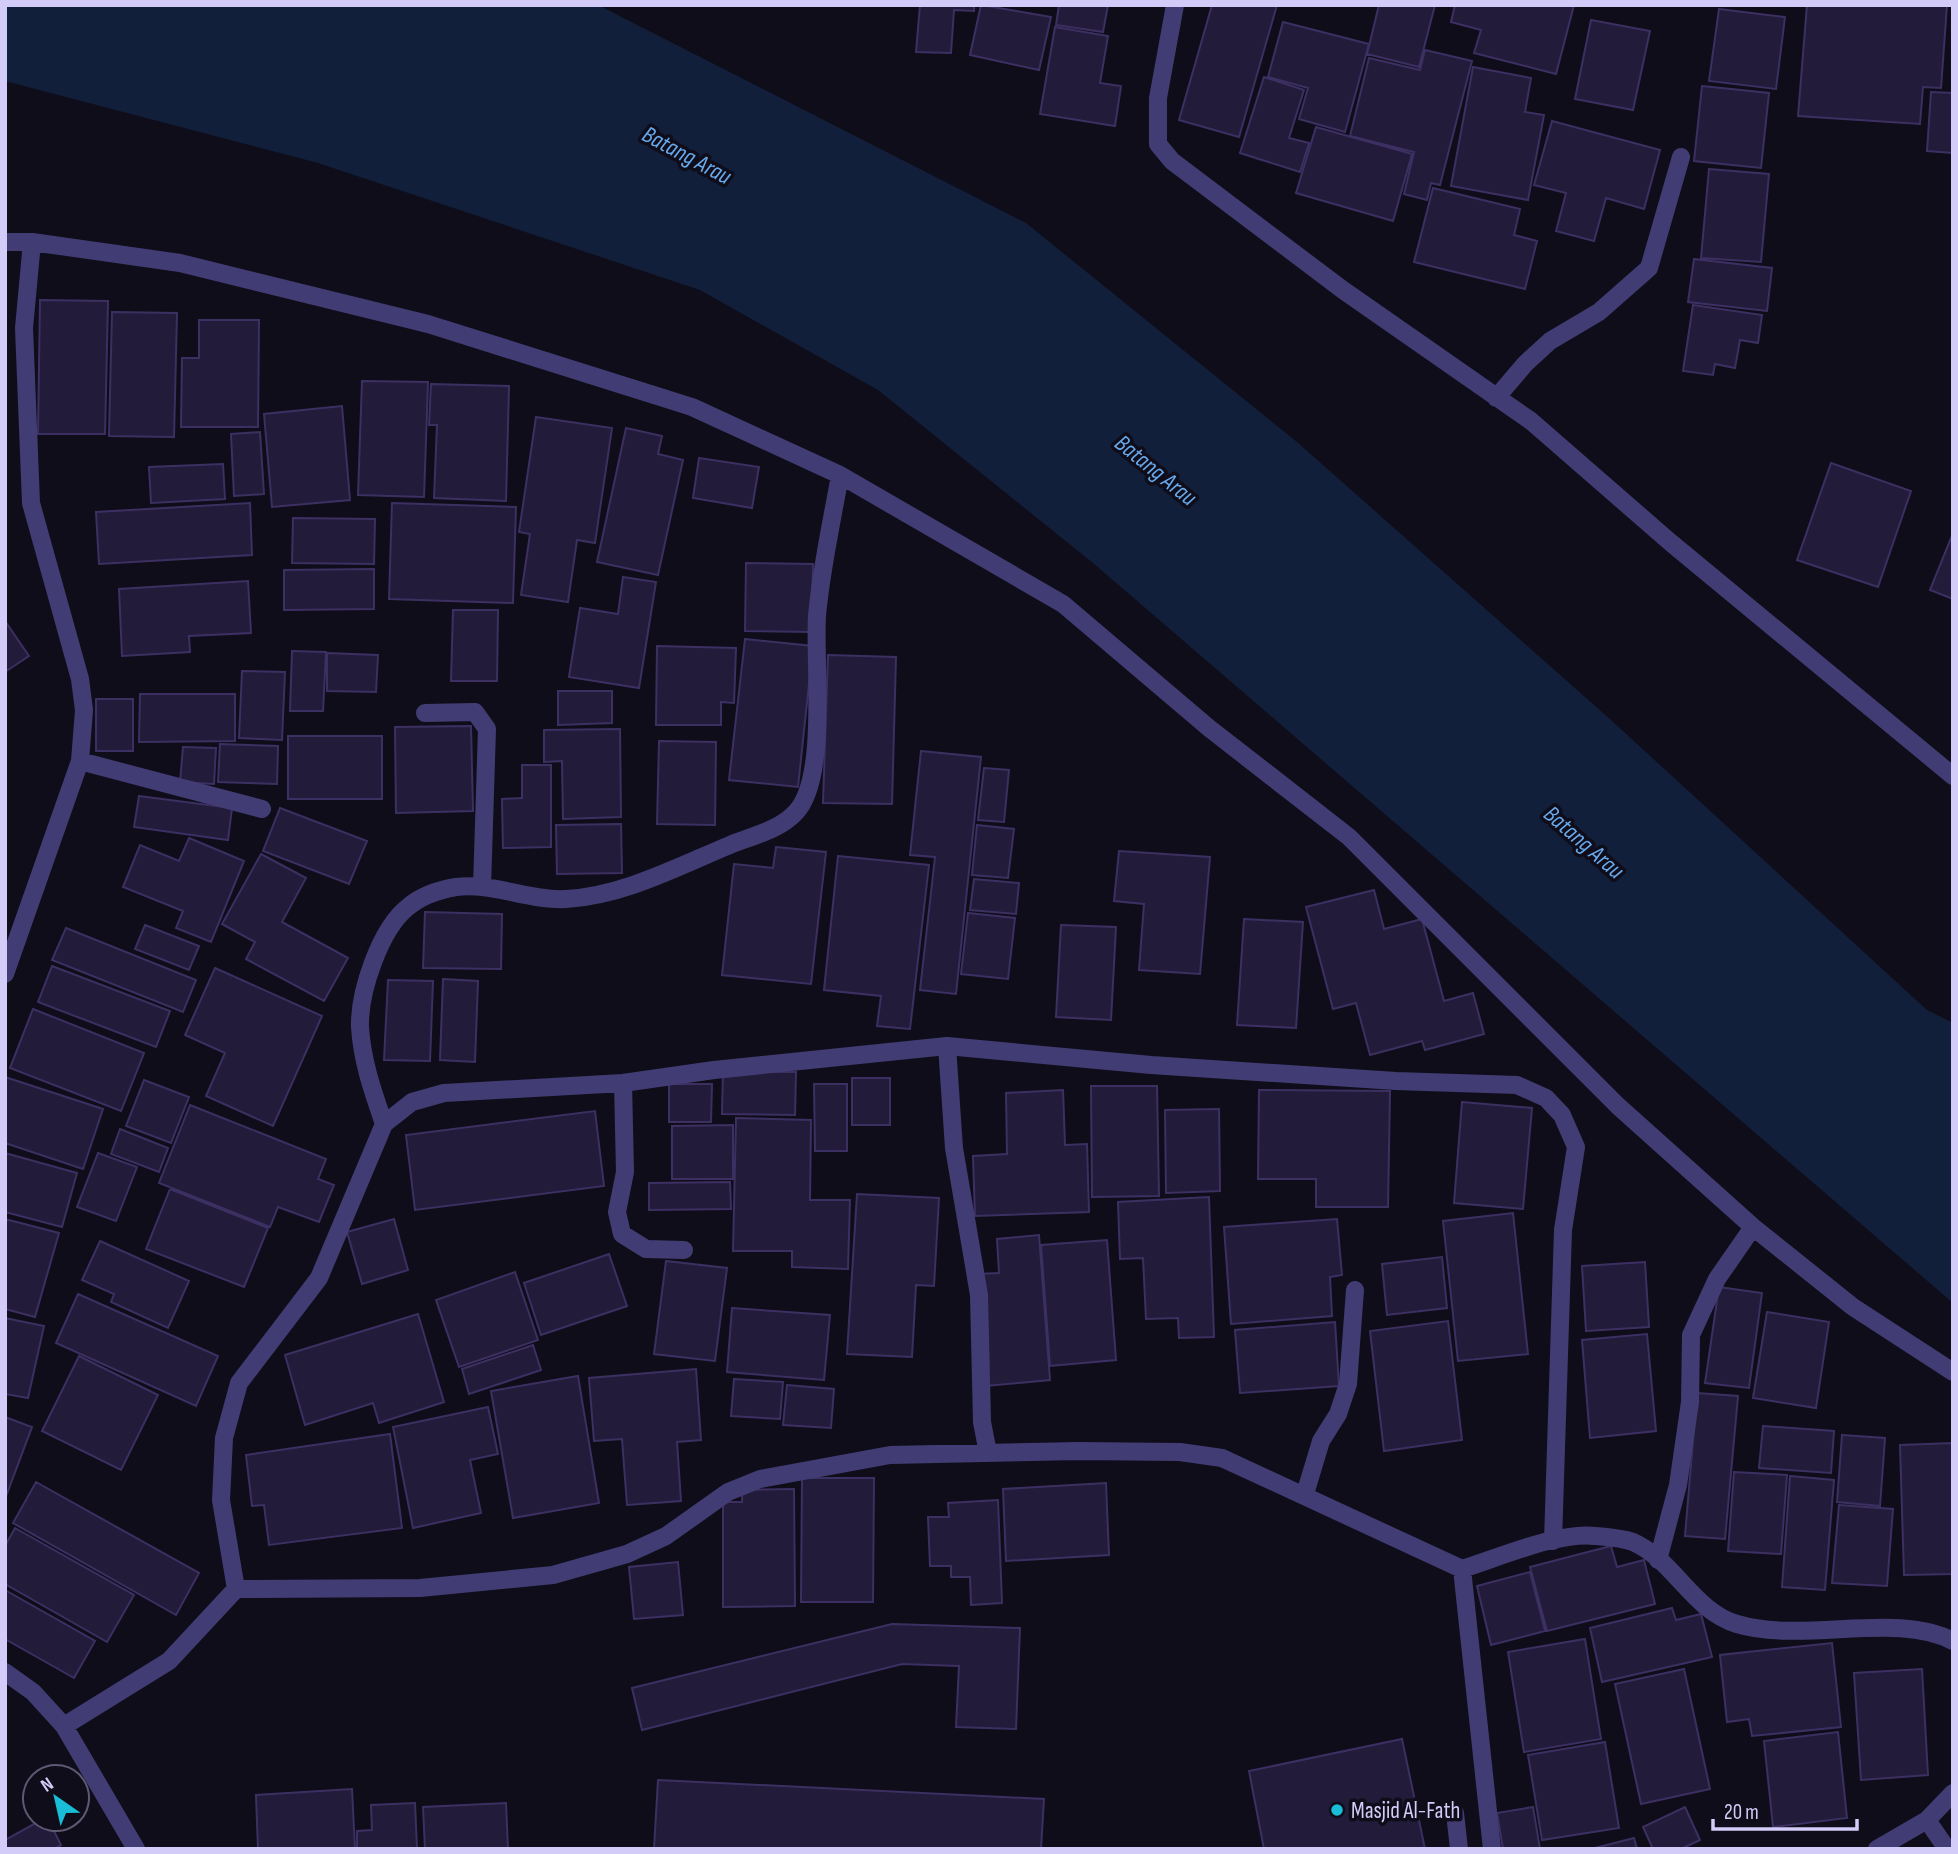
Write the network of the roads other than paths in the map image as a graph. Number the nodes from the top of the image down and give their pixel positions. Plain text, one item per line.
1 (1175, 5) edge
2 (1681, 157) dead end
3 (5, 242) edge
4 (32, 242) junction
5 (1496, 398) junction
6 (840, 475) junction
7 (425, 713) dead end
8 (80, 761) junction
9 (1953, 776) edge
10 (262, 809) dead end
11 (482, 887) junction
12 (5, 974) edge
13 (947, 1046) junction
14 (623, 1083) junction
15 (384, 1124) junction
16 (1753, 1227) junction
17 (684, 1250) dead end
18 (1355, 1290) dead end
19 (1953, 1372) edge
20 (988, 1453) junction
21 (1305, 1494) junction
22 (1553, 1541) junction
23 (1658, 1560) junction
24 (1462, 1569) junction
25 (236, 1590) junction
26 (1953, 1641) edge
27 (5, 1672) edge
28 (64, 1726) junction
29 (1953, 1793) edge
30 (1455, 1813) dead end
31 (1927, 1820) junction
32 (136, 1849) edge
33 (1460, 1849) edge
34 (1492, 1849) edge
35 (1877, 1849) edge
36 (1947, 1849) edge

1 - 5 street
2 - 5 street
3 - 4 street
4 - 6 street
4 - 8 street
5 - 9 street
6 - 11 street
6 - 16 street
7 - 11 street
8 - 10 street
8 - 12 street
11 - 15 street
13 - 14 street
13 - 20 street
13 - 22 street
14 - 15 street
14 - 17 street
15 - 25 street
16 - 19 street
16 - 23 street
18 - 21 street
20 - 21 street
20 - 25 street
21 - 24 street
22 - 23 street
22 - 24 street
23 - 26 street
24 - 34 street
25 - 28 street
27 - 28 street
28 - 32 street
29 - 31 street
30 - 33 street
31 - 35 street
31 - 36 street

